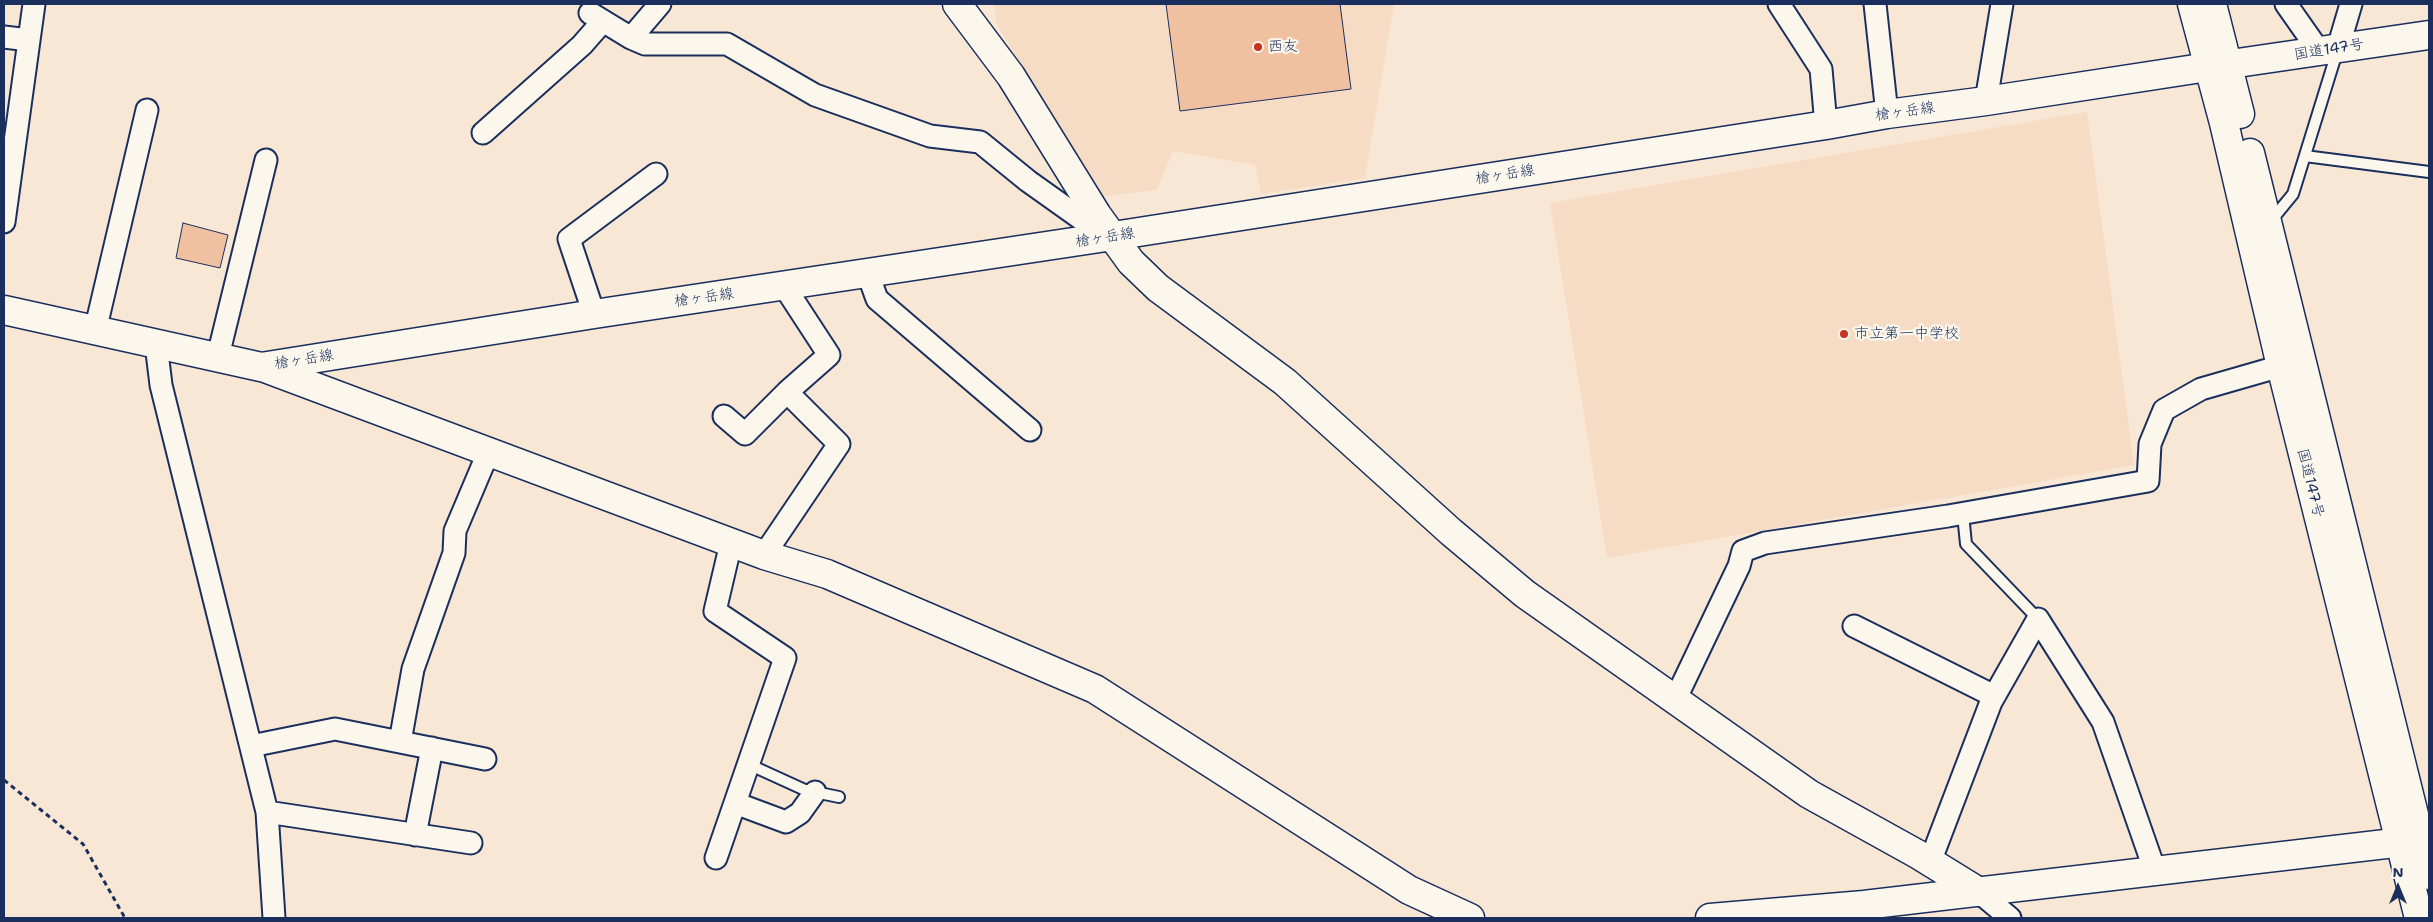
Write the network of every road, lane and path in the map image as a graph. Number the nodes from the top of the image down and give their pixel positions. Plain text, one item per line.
1 (34, 4) edge
2 (660, 4) edge
3 (958, 4) edge
4 (1779, 4) edge
5 (1875, 4) edge
6 (2002, 4) edge
7 (2192, 4) edge
8 (2212, 4) edge
9 (2286, 4) edge
10 (2352, 4) edge
11 (591, 10) edge
12 (2429, 35) edge
13 (4, 37) edge
14 (631, 38) junction
15 (29, 40) junction
16 (2329, 50) junction
17 (2218, 66) junction
18 (1986, 101) junction
19 (147, 110) dead end
20 (12, 113) edge
21 (1887, 114) junction
22 (1826, 125) junction
23 (483, 133) dead end
24 (2305, 156) junction
25 (266, 160) dead end
26 (2429, 172) edge
27 (656, 174) dead end
28 (4, 222) edge
29 (2268, 225) junction
30 (1113, 236) junction
31 (868, 274) junction
32 (784, 286) junction
33 (4, 310) edge
34 (594, 314) junction
35 (95, 331) junction
36 (156, 344) junction
37 (218, 356) junction
38 (2281, 366) junction
39 (261, 367) junction
40 (787, 392) junction
41 (724, 416) dead end
42 (1030, 430) dead end
43 (488, 453) junction
44 (2314, 457) junction
45 (1963, 514) junction
46 (731, 543) junction
47 (764, 555) junction
48 (2038, 619) junction
49 (1854, 626) dead end
50 (1994, 696) junction
51 (1675, 700) junction
52 (400, 742) junction
53 (252, 746) junction
54 (432, 748) junction
55 (485, 759) dead end
56 (748, 764) junction
57 (4, 780) edge
58 (815, 792) junction
59 (839, 797) dead end
60 (735, 803) junction
61 (267, 812) junction
62 (415, 834) junction
63 (2416, 840) edge
64 (471, 843) dead end
65 (716, 858) dead end
66 (1930, 862) junction
67 (2155, 871) junction
68 (2429, 875) edge
69 (1979, 892) junction
70 (1859, 912) edge
71 (125, 918) edge
72 (274, 918) edge
73 (1470, 918) edge
74 (1710, 918) edge
75 (2010, 918) edge
76 (2419, 918) edge

1 - 15 street
2 - 14 street
3 - 30 main road
4 - 22 street
5 - 21 street
6 - 18 street
7 - 17 main road
8 - 17 main road
9 - 16 street
10 - 16 street
11 - 14 street
11 - 23 street
12 - 16 main road, 国道147号
13 - 15 street
14 - 30 street
15 - 20 street
16 - 17 main road, 国道147号
16 - 24 lane
17 - 18 main road, 槍ヶ岳線
17 - 29 main road, 国道147号
17 - 38 main road, 国道147号
18 - 21 main road, 槍ヶ岳線
19 - 35 street
20 - 28 street
21 - 22 main road, 槍ヶ岳線
22 - 30 main road, 槍ヶ岳線
24 - 26 lane
24 - 29 lane
25 - 37 street
27 - 34 street
29 - 44 main road, 国道147号
30 - 31 main road, 槍ヶ岳線
30 - 51 main road
31 - 32 main road, 槍ヶ岳線
31 - 42 street
32 - 34 main road, 槍ヶ岳線
32 - 40 street
33 - 35 main road, 槍ヶ岳線
34 - 39 main road, 槍ヶ岳線
35 - 36 main road, 槍ヶ岳線
36 - 37 main road, 槍ヶ岳線
36 - 53 street
37 - 39 main road, 槍ヶ岳線
38 - 44 main road, 国道147号
38 - 45 street
39 - 43 main road
40 - 41 street
40 - 47 street
43 - 46 main road
43 - 52 street
44 - 63 main road, 国道147号
45 - 48 lane
45 - 51 street
46 - 47 main road
46 - 56 street
47 - 73 main road
48 - 50 street
48 - 67 street
49 - 50 street
50 - 66 street
51 - 66 main road
52 - 53 street
52 - 54 street
53 - 61 street
54 - 55 street
54 - 62 street
56 - 58 lane
56 - 60 street
57 - 71 path
58 - 59 lane
58 - 60 street
60 - 65 street
61 - 62 street
61 - 72 street
62 - 64 street
63 - 67 main road
63 - 68 main road, 国道147号
63 - 76 main road, 国道147号
66 - 69 main road
67 - 69 main road
69 - 70 main road
69 - 75 street
70 - 74 main road

